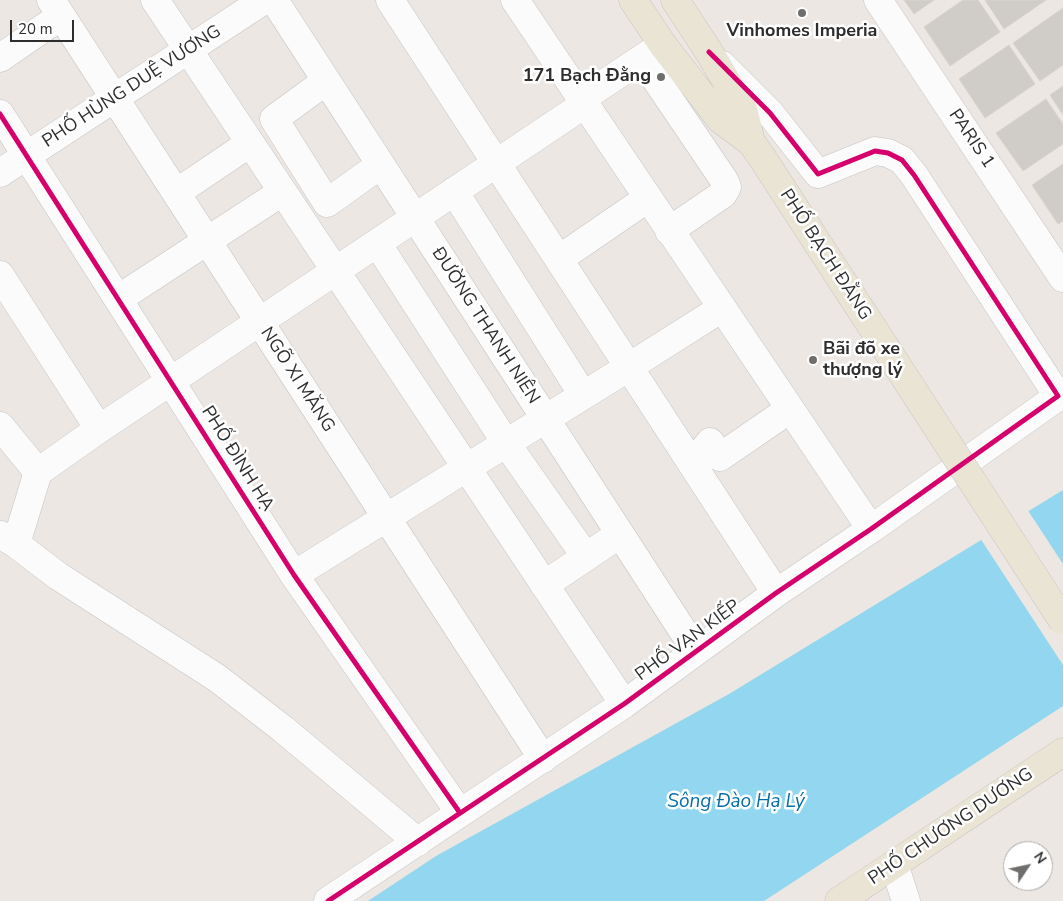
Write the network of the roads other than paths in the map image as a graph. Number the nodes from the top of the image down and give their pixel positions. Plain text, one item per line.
1 (155, 0) edge
2 (264, 0) edge
3 (274, 0) edge
4 (390, 0) edge
5 (515, 0) edge
6 (633, 0) edge
7 (675, 0) edge
8 (878, 0) edge
9 (56, 8) edge
10 (189, 50) junction
11 (653, 52) junction
12 (709, 52) junction
13 (0, 58) edge
14 (326, 81) junction
15 (115, 98) junction
16 (583, 102) junction
17 (0, 114) edge
18 (250, 144) junction
19 (756, 149) junction
20 (27, 156) junction
21 (496, 163) junction
22 (380, 165) junction
23 (0, 173) edge
24 (454, 191) junction
25 (282, 192) junction
26 (176, 194) junction
27 (648, 198) junction
28 (414, 218) junction
29 (670, 231) junction
30 (207, 241) junction
31 (377, 243) junction
32 (558, 259) junction
33 (335, 271) junction
34 (0, 275) edge
35 (1063, 278) edge
36 (118, 299) junction
37 (722, 308) junction
38 (259, 322) junction
39 (629, 367) junction
40 (170, 381) junction
41 (1061, 394) edge
42 (584, 395) junction
43 (790, 409) junction
44 (545, 418) junction
45 (0, 426) edge
46 (99, 429) junction
47 (506, 443) junction
48 (692, 464) junction
49 (466, 468) junction
50 (38, 472) junction
51 (386, 517) junction
52 (871, 529) junction
53 (620, 534) junction
54 (8, 539) edge
55 (586, 557) junction
56 (294, 575) junction
57 (544, 585) junction
58 (776, 593) junction
59 (1063, 621) edge
60 (696, 651) junction
61 (624, 704) junction
62 (1063, 752) edge
63 (543, 759) junction
64 (460, 813) junction
65 (418, 842) junction
66 (894, 864) junction
67 (328, 901) edge
68 (839, 901) edge
69 (906, 901) edge

1 - 10 street
2 - 10 street, PHỐ HÙNG DUỆ VƯƠNG
3 - 14 street, ĐƯỜNG THANH NIÊN
4 - 21 street
5 - 16 street
6 - 11 main road, PHỐ BẠCH ĐẰNG
7 - 12 main road, PHỐ BẠCH ĐẰNG
8 - 35 street, PARIS 1
9 - 13 street
9 - 15 street, NGÕ XI MĂNG
10 - 15 street, PHỐ HÙNG DUỆ VƯƠNG
10 - 18 street
11 - 16 street
11 - 19 main road, PHỐ BẠCH ĐẰNG
11 - 29 street
12 - 19 main road, PHỐ BẠCH ĐẰNG
12 - 41 street
14 - 22 street, ĐƯỜNG THANH NIÊN
14 - 22 street
15 - 20 street, PHỐ HÙNG DUỆ VƯƠNG
15 - 26 street, NGÕ XI MĂNG
16 - 21 street
16 - 27 street
17 - 20 street, PHỐ ĐÌNH HẠ
18 - 25 street
18 - 26 street
19 - 59 main road, PHỐ BẠCH ĐẰNG, bridge
20 - 23 street, PHỐ HÙNG DUỆ VƯƠNG
20 - 36 street, PHỐ ĐÌNH HẠ
21 - 24 street
21 - 32 street
22 - 28 street, ĐƯỜNG THANH NIÊN
24 - 28 street
24 - 42 street
25 - 30 street
25 - 33 street
26 - 30 street, NGÕ XI MĂNG
27 - 29 street
27 - 32 street
28 - 31 street
28 - 44 street, ĐƯỜNG THANH NIÊN
29 - 37 street
30 - 36 street
30 - 38 street, NGÕ XI MĂNG
31 - 33 street
31 - 47 street
32 - 39 street
33 - 38 street
33 - 49 street
34 - 46 street
36 - 40 street, PHỐ ĐÌNH HẠ
37 - 39 street
37 - 43 street
38 - 40 street
38 - 51 street, NGÕ XI MĂNG
39 - 42 street
39 - 48 street
40 - 46 street
40 - 56 street, PHỐ ĐÌNH HẠ
41 - 52 street, PHỐ VẠN KIẾP
42 - 44 street
43 - 48 street
43 - 52 street
44 - 47 street
44 - 53 street, ĐƯỜNG THANH NIÊN
45 - 50 street
46 - 50 street
47 - 49 street
47 - 55 street
48 - 58 street
49 - 51 street
49 - 57 street
50 - 54 street
51 - 56 street
51 - 63 street, NGÕ XI MĂNG
52 - 58 street, PHỐ VẠN KIẾP
53 - 55 street
53 - 60 street, ĐƯỜNG THANH NIÊN
54 - 65 street
55 - 57 street
56 - 64 street, PHỐ ĐÌNH HẠ
57 - 61 street
58 - 60 street, PHỐ VẠN KIẾP
60 - 61 street, PHỐ VẠN KIẾP
61 - 63 street, PHỐ VẠN KIẾP
62 - 66 main road, PHỐ CHƯƠNG DƯƠNG
63 - 64 street, PHỐ VẠN KIẾP
64 - 65 street, PHỐ VẠN KIẾP
65 - 67 street, PHỐ VẠN KIẾP
66 - 68 main road, PHỐ CHƯƠNG DƯƠNG
66 - 69 street

